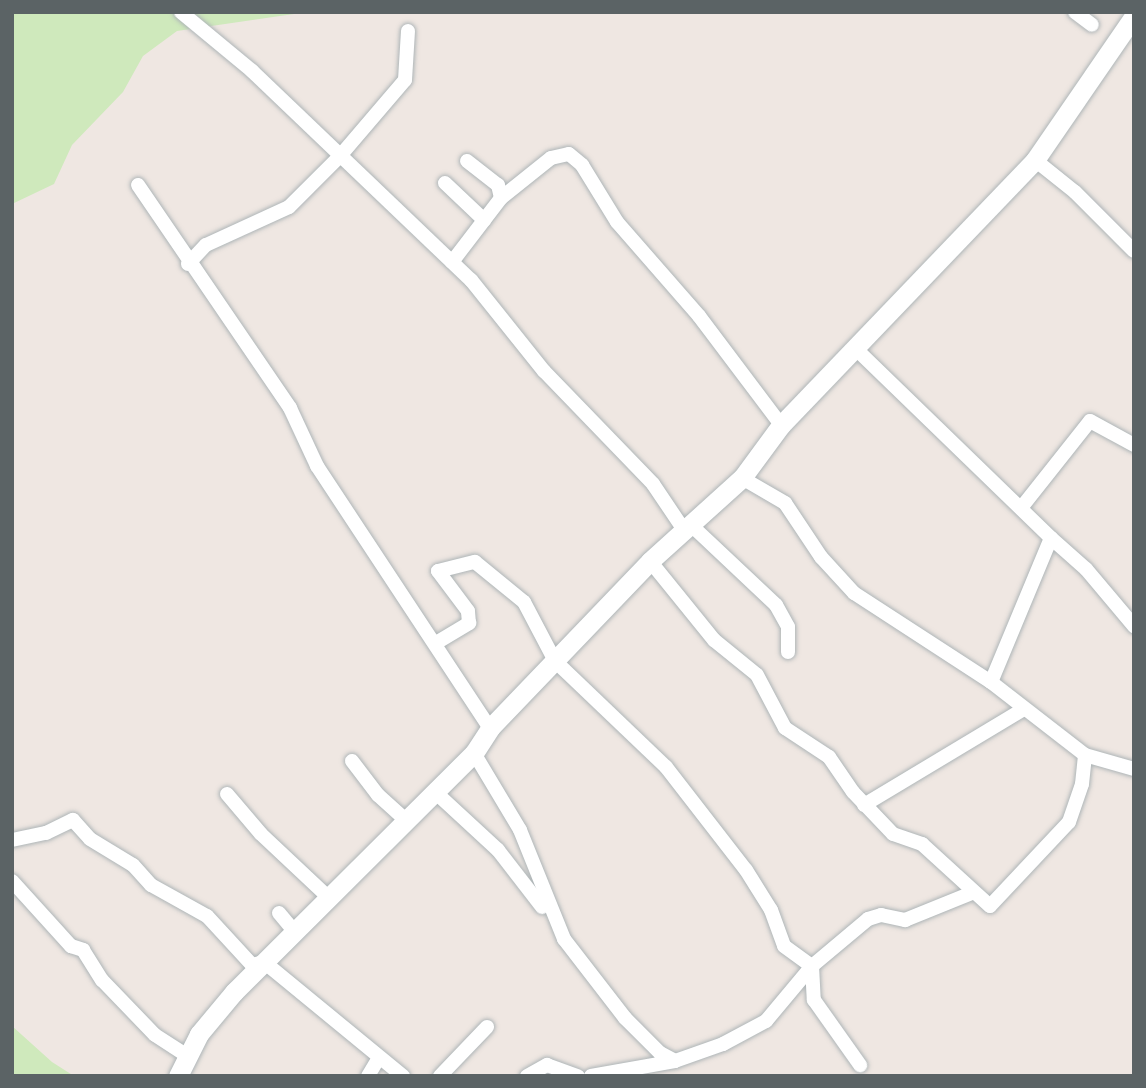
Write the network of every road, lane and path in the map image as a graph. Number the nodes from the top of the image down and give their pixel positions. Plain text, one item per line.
1 (181, 12) edge
2 (1075, 12) edge
3 (1134, 16) edge
4 (1092, 25) dead end
5 (408, 31) dead end
6 (340, 156) junction
7 (1035, 160) junction
8 (467, 161) dead end
9 (445, 183) dead end
10 (138, 184) dead end
11 (501, 198) junction
12 (484, 219) junction
13 (1134, 251) edge
14 (452, 262) junction
15 (188, 264) junction
16 (856, 349) junction
17 (780, 425) junction
18 (1134, 444) edge
19 (742, 478) junction
20 (1021, 508) junction
21 (687, 527) junction
22 (1051, 538) junction
23 (650, 561) junction
24 (1134, 626) edge
25 (436, 643) junction
26 (788, 652) dead end
27 (555, 661) junction
28 (992, 682) junction
29 (1022, 710) junction
30 (490, 728) junction
31 (474, 753) junction
32 (1085, 755) junction
33 (352, 761) dead end
34 (1134, 769) edge
35 (433, 791) junction
36 (227, 794) dead end
37 (864, 805) junction
38 (406, 820) junction
39 (12, 840) edge
40 (12, 881) edge
41 (974, 892) junction
42 (328, 897) junction
43 (279, 913) dead end
44 (296, 933) junction
45 (564, 939) junction
46 (264, 962) junction
47 (811, 966) junction
48 (487, 1027) dead end
49 (187, 1056) junction
50 (379, 1058) junction
51 (676, 1061) junction
52 (860, 1065) dead end
53 (180, 1075) edge
54 (368, 1076) edge
55 (403, 1076) edge
56 (440, 1076) edge
57 (527, 1076) edge
58 (578, 1076) edge
59 (591, 1076) edge

1 - 6 street
2 - 4 street
3 - 7 main road
5 - 6 street
6 - 14 street
6 - 15 street
7 - 13 street
7 - 16 main road
8 - 11 street
9 - 12 street
10 - 15 street
11 - 12 street
11 - 17 street
12 - 14 street
14 - 21 street
15 - 25 street
16 - 17 main road
16 - 20 street
17 - 19 main road
18 - 20 street
19 - 21 main road
19 - 28 street
20 - 22 street
21 - 23 main road
21 - 26 street
22 - 24 street
22 - 28 street
23 - 27 main road
23 - 37 street
25 - 27 street
25 - 30 street
27 - 30 main road
27 - 47 street
28 - 29 street
29 - 32 street
29 - 37 street
30 - 31 main road
31 - 35 main road
31 - 45 street
32 - 34 street
32 - 41 street
33 - 38 street
35 - 38 main road
35 - 45 street
36 - 42 street
37 - 41 street
38 - 42 main road
39 - 46 street
40 - 49 street
41 - 47 street
42 - 44 main road
43 - 44 street
44 - 46 main road
45 - 51 street
46 - 49 main road
46 - 50 street
47 - 51 street
47 - 52 street
48 - 56 street
49 - 53 main road
50 - 54 street
50 - 55 street
51 - 59 street
57 - 58 street

